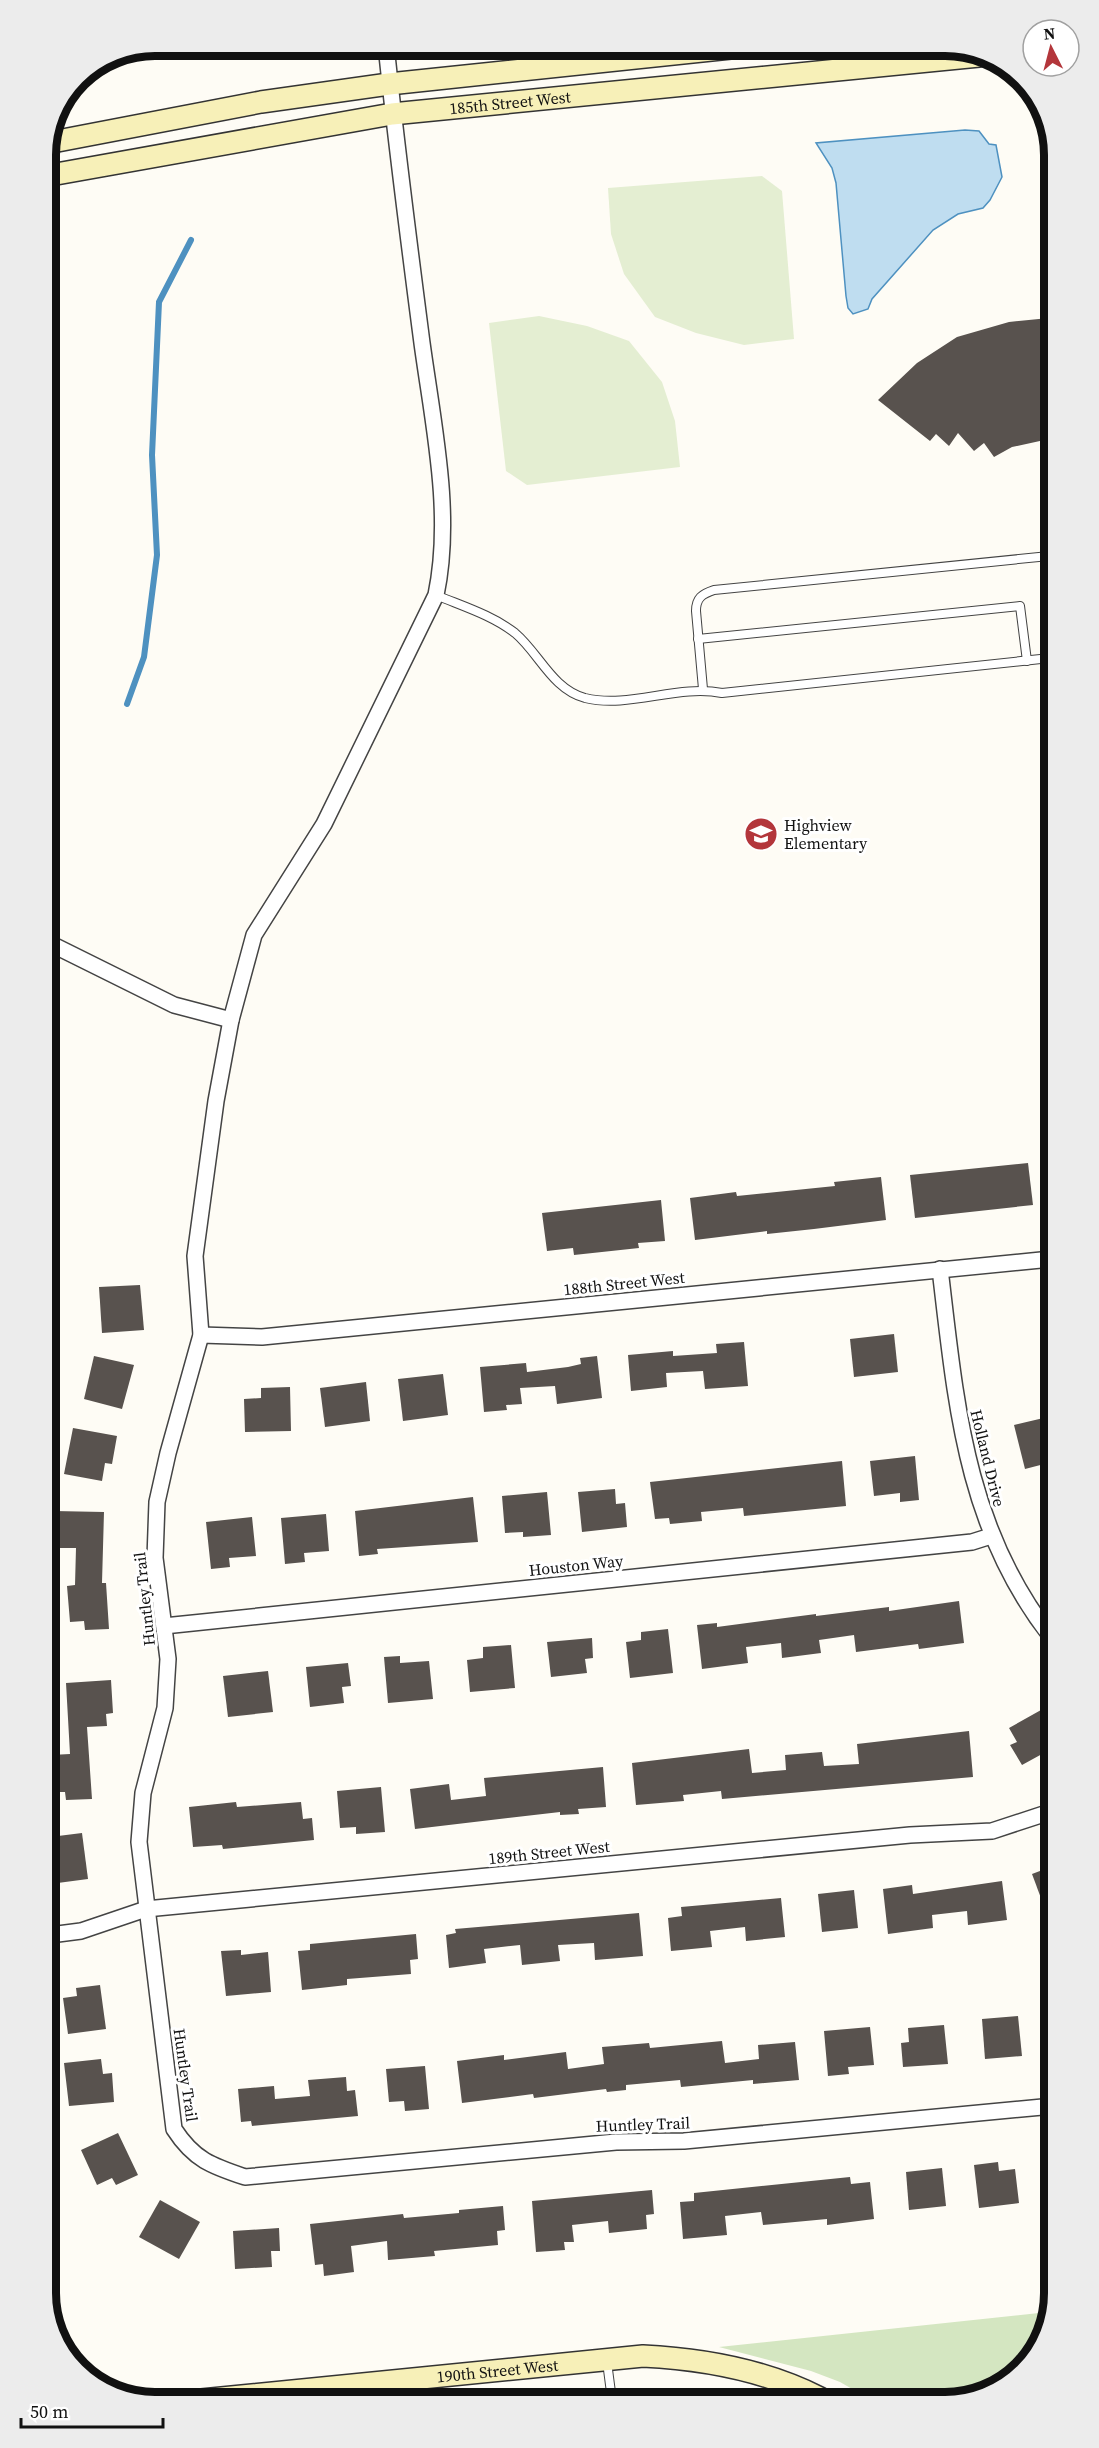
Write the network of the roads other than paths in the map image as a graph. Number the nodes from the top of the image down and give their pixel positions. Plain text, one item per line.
1 (387, 56) edge
2 (655, 56) edge
3 (965, 57) edge
4 (389, 84) junction
5 (392, 114) junction
6 (57, 141) edge
7 (56, 174) edge
8 (1044, 557) edge
9 (436, 595) junction
10 (698, 639) junction
11 (1044, 659) edge
12 (1027, 661) junction
13 (704, 689) junction
14 (56, 946) edge
15 (231, 1020) junction
16 (1044, 1260) edge
17 (940, 1269) junction
18 (201, 1335) junction
19 (991, 1536) junction
20 (164, 1626) junction
21 (1044, 1628) edge
22 (1044, 1814) edge
23 (146, 1909) junction
24 (56, 1934) edge
25 (1044, 2107) edge
26 (606, 2358) junction
27 (277, 2392) edge
28 (611, 2392) edge
29 (805, 2392) edge

1 - 4 street
2 - 4 street, 185th Street West
3 - 5 street, 185th Street West
4 - 5 street, Huntley Trail
4 - 6 street, 185th Street West
5 - 7 street, 185th Street West
5 - 9 street, Huntley Trail
8 - 10 lane
9 - 13 lane
9 - 15 street, Huntley Trail
10 - 12 lane
10 - 13 lane
11 - 12 lane
12 - 13 lane
14 - 15 street
15 - 18 street, Huntley Trail
16 - 17 street, 188th Street West
17 - 18 street, 188th Street West
17 - 19 street, Holland Drive
18 - 20 street, Huntley Trail
19 - 20 street, Houston Way
19 - 21 street, Holland Drive
20 - 23 street, Huntley Trail
22 - 23 street, 189th Street West
23 - 24 street, 189th Street West
23 - 25 street, Huntley Trail
26 - 27 street, 190th Street West
26 - 28 lane
26 - 29 street, 190th Street West

